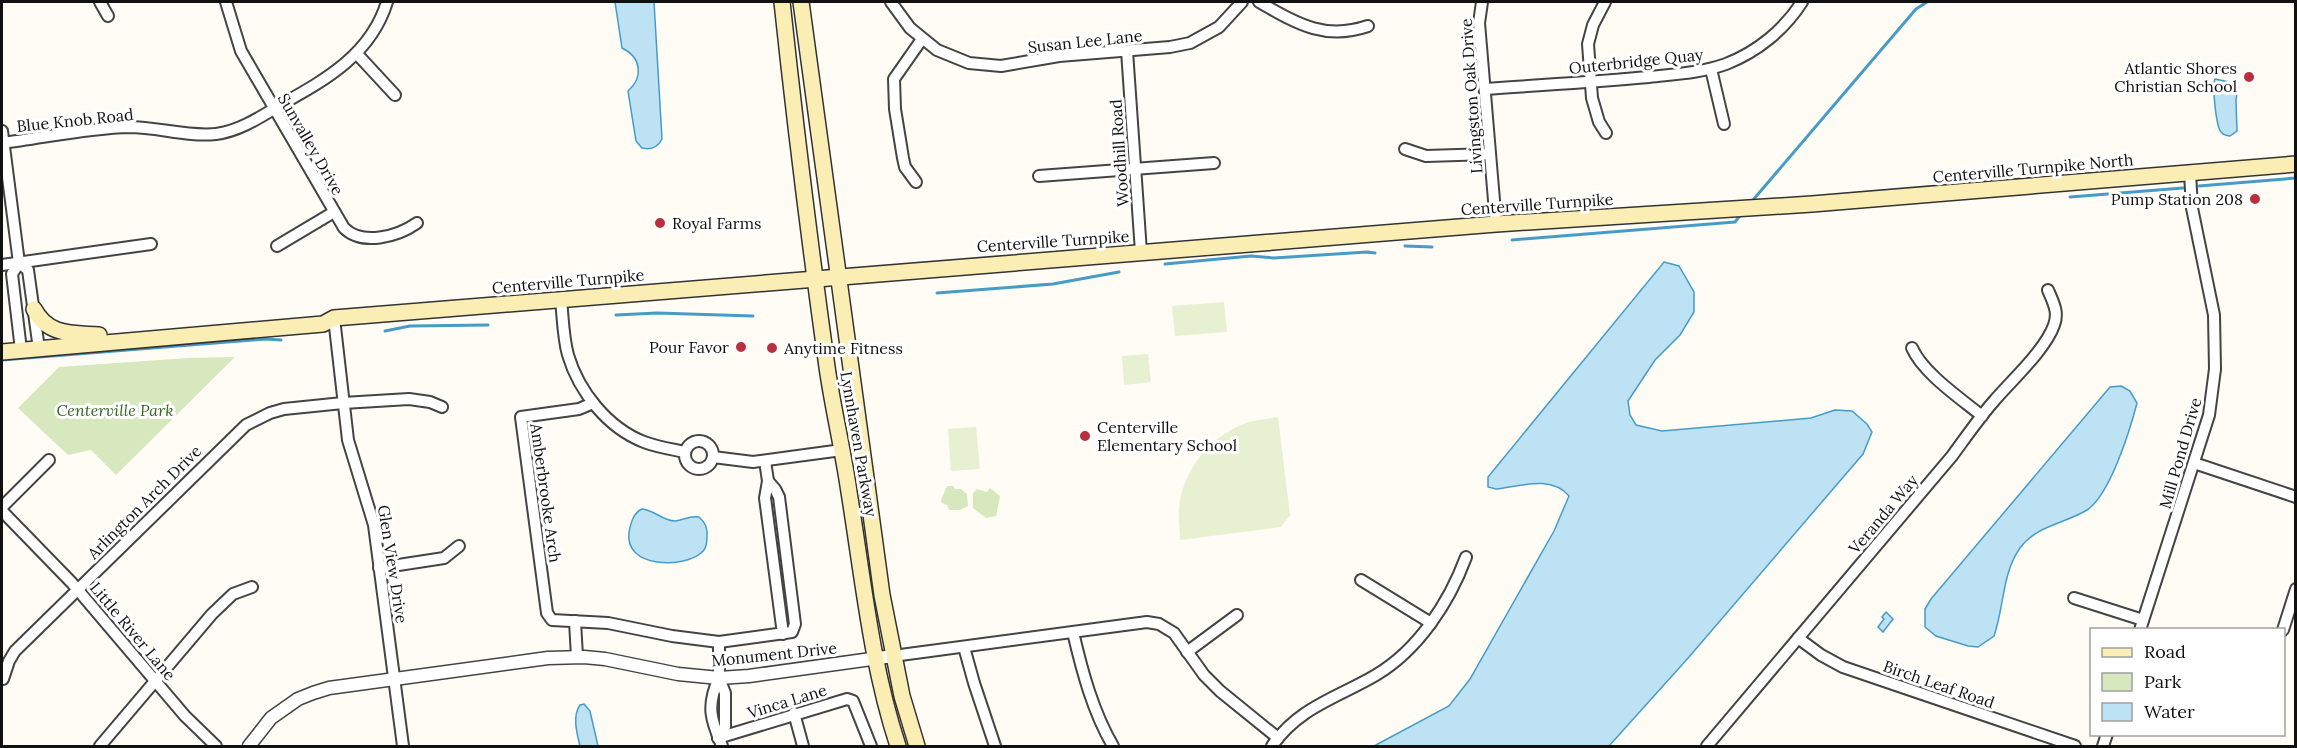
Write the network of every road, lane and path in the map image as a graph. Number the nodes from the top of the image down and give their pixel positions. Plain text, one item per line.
1 (100, 2) edge
2 (226, 2) edge
3 (387, 2) edge
4 (782, 2) edge
5 (801, 2) edge
6 (891, 2) edge
7 (1242, 2) edge
8 (1259, 2) edge
9 (1482, 2) edge
10 (1605, 2) edge
11 (1802, 2) edge
12 (108, 16) dead end
13 (1368, 26) dead end
14 (922, 39) junction
15 (1127, 51) junction
16 (357, 54) junction
17 (1712, 69) junction
18 (1590, 81) junction
19 (1485, 89) junction
20 (395, 95) dead end
21 (273, 110) junction
22 (1724, 124) dead end
23 (2, 131) edge
24 (1606, 133) dead end
25 (2, 143) edge
26 (1405, 150) dead end
27 (1491, 153) junction
28 (1214, 163) dead end
29 (2295, 164) edge
30 (1135, 169) junction
31 (2190, 173) junction
32 (1039, 176) dead end
33 (916, 182) dead end
34 (1774, 207) joint
35 (334, 212) junction
36 (417, 224) dead end
37 (1496, 224) junction
38 (152, 244) dead end
39 (277, 246) dead end
40 (1141, 252) junction
41 (19, 263) junction
42 (2, 265) edge
43 (839, 278) junction
44 (815, 280) junction
45 (2048, 290) dead end
46 (561, 300) junction
47 (34, 309) junction
48 (334, 318) junction
49 (99, 335) junction
50 (2, 342) edge
51 (39, 344) junction
52 (20, 346) junction
53 (1912, 348) dead end
54 (2, 352) edge
55 (343, 403) junction
56 (593, 403) junction
57 (442, 407) dead end
58 (1982, 416) junction
59 (842, 450) junction
60 (685, 452) junction
61 (713, 457) junction
62 (49, 460) dead end
63 (765, 460) junction
64 (2194, 464) junction
65 (2295, 497) edge
66 (2, 509) edge
67 (459, 546) dead end
68 (1466, 557) dead end
69 (379, 568) junction
70 (1361, 580) dead end
71 (252, 587) dead end
72 (78, 589) junction
73 (2295, 589) edge
74 (2074, 598) dead end
75 (1237, 615) dead end
76 (575, 621) junction
77 (1431, 623) junction
78 (2142, 625) edge
79 (2284, 628) edge
80 (1073, 632) junction
81 (1798, 638) junction
82 (719, 642) junction
83 (964, 647) junction
84 (1187, 652) junction
85 (893, 656) junction
86 (577, 657) junction
87 (876, 658) junction
88 (719, 678) junction
89 (3, 679) edge
90 (394, 679) junction
91 (155, 681) junction
92 (794, 713) junction
93 (720, 742) edge
94 (1275, 742) edge
95 (100, 747) edge
96 (216, 747) edge
97 (249, 747) edge
98 (403, 747) edge
99 (803, 747) edge
100 (871, 747) edge
101 (898, 747) edge
102 (917, 747) edge
103 (995, 747) edge
104 (1113, 747) edge
105 (1707, 747) edge
106 (2076, 747) edge

1 - 12 street
2 - 21 street, Sunvalley Drive
3 - 16 street, Blue Knob Road
4 - 44 main road, Lynnhaven Parkway
5 - 43 main road, Lynnhaven Parkway
6 - 14 street, Susan Lee Lane
7 - 15 street, Susan Lee Lane
8 - 13 street
9 - 19 street, Livingston Oak Drive
10 - 18 street
11 - 17 street, Outerbridge Quay
14 - 15 street, Susan Lee Lane
14 - 33 street
15 - 30 street, Woodhill Road
16 - 20 street
16 - 21 street, Blue Knob Road
17 - 18 street, Outerbridge Quay
17 - 22 street
18 - 19 street, Outerbridge Quay
18 - 24 street
19 - 27 street, Livingston Oak Drive
21 - 25 street, Blue Knob Road
21 - 35 street, Sunvalley Drive
23 - 25 street
25 - 41 street
26 - 27 street
27 - 37 street, Livingston Oak Drive
28 - 30 street
29 - 31 main road, Centerville Turnpike North
30 - 32 street
30 - 40 street, Woodhill Road
31 - 34 main road, Centerville Turnpike North
31 - 64 street, Mill Pond Drive
34 - 37 main road, Centerville Turnpike
35 - 36 street, Sunvalley Drive
35 - 39 street
37 - 40 main road, Centerville Turnpike
38 - 41 street
40 - 43 main road, Centerville Turnpike
41 - 42 street
41 - 47 street
41 - 52 street
43 - 44 main road, Centerville Turnpike
43 - 85 main road, Lynnhaven Parkway
44 - 46 main road, Centerville Turnpike
44 - 59 main road, Lynnhaven Parkway
45 - 58 street, Veranda Way
46 - 48 main road, Centerville Turnpike
46 - 56 street
47 - 49 main road
47 - 51 street
48 - 49 main road, Centerville Turnpike
48 - 51 main road, Centerville Turnpike
48 - 55 street, Glen View Drive
49 - 51 main road, Centerville Turnpike
50 - 52 main road, Centerville Turnpike
51 - 52 main road, Centerville Turnpike
52 - 54 main road, Centerville Turnpike
53 - 58 street
55 - 57 street, Arlington Arch Drive
55 - 69 street, Glen View Drive
55 - 72 street, Arlington Arch Drive
56 - 60 street
56 - 76 street, Amberbrooke Arch
58 - 81 street, Veranda Way
59 - 63 street
59 - 87 main road, Lynnhaven Parkway
60 - 61 street
60 - 61 street
61 - 63 street
62 - 66 street
63 - 82 street, Amberbrooke Arch
64 - 65 street
64 - 78 street, Mill Pond Drive
66 - 72 street, Little River Lane
67 - 69 street
68 - 77 street
69 - 90 street, Glen View Drive
70 - 77 street
71 - 91 street
72 - 89 street, Arlington Arch Drive
72 - 91 street, Little River Lane
73 - 79 street
74 - 78 street
75 - 84 street
76 - 82 street, Amberbrooke Arch
76 - 86 street
77 - 94 street
80 - 83 street, Monument Drive
80 - 84 street, Monument Drive
80 - 104 street
81 - 105 street, Veranda Way
81 - 106 street, Birch Leaf Road
82 - 88 street
83 - 85 street, Monument Drive
83 - 103 street
84 - 94 street, Monument Drive
85 - 87 street, Monument Drive
85 - 102 main road, Lynnhaven Parkway
86 - 88 street, Monument Drive
86 - 90 street, Monument Drive
87 - 88 street, Monument Drive
87 - 101 main road, Lynnhaven Parkway
88 - 93 street
90 - 97 street, Monument Drive
90 - 98 street, Glen View Drive
91 - 95 street
91 - 96 street, Little River Lane
92 - 93 street, Vinca Lane
92 - 99 street
92 - 100 street, Vinca Lane

